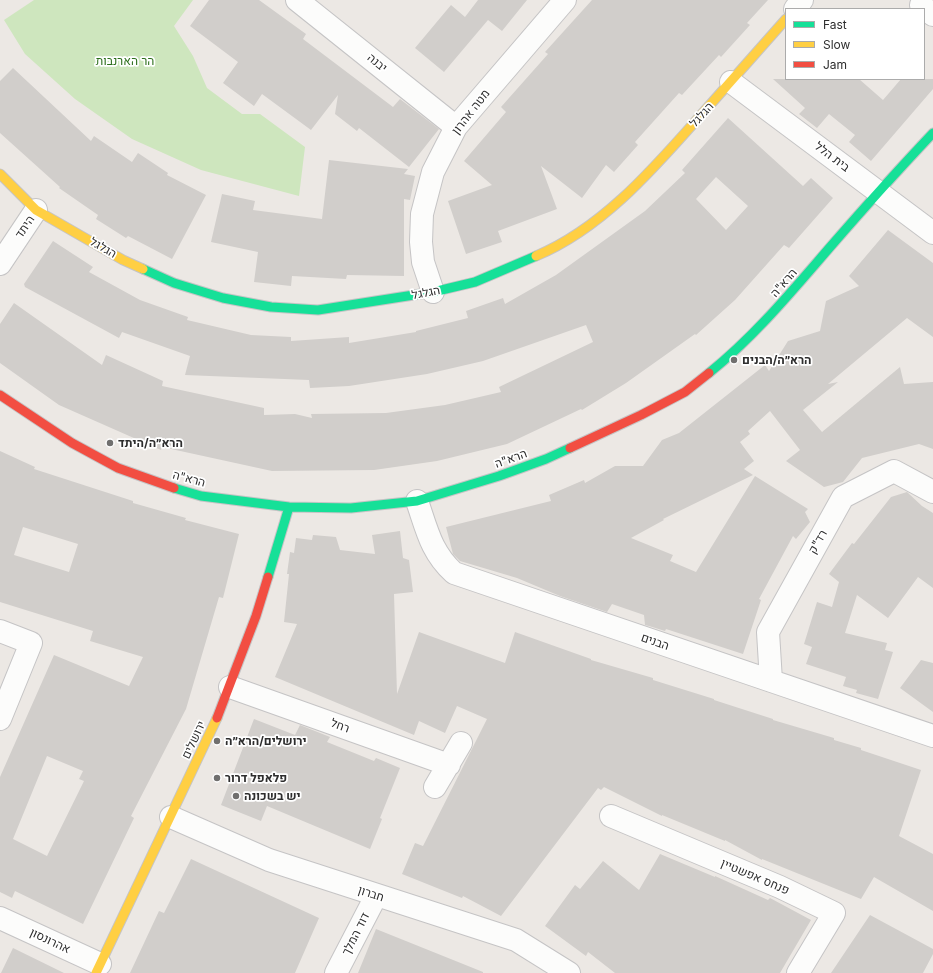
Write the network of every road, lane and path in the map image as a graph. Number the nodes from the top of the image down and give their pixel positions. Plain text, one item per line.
1 (298, 0) edge
2 (565, 0) edge
3 (802, 0) edge
4 (796, 8) edge
5 (785, 20) edge
6 (731, 82) junction
7 (456, 127) junction
8 (933, 133) edge
9 (0, 174) edge
10 (878, 192) junction
11 (36, 210) junction
12 (933, 233) edge
13 (0, 264) edge
14 (433, 292) junction
15 (0, 396) edge
16 (933, 492) edge
17 (417, 501) junction
18 (289, 507) junction
19 (0, 631) edge
20 (771, 681) junction
21 (230, 687) junction
22 (0, 718) edge
23 (933, 736) edge
24 (461, 743) dead end
25 (449, 765) junction
26 (435, 788) dead end
27 (611, 816) dead end
28 (170, 817) junction
29 (376, 896) junction
30 (0, 918) edge
31 (98, 969) edge
32 (336, 973) edge
33 (568, 973) edge
34 (798, 973) edge

1 - 7 street, יבנה
2 - 7 street, מטה אהרון
3 - 4 street
5 - 6 street, הגלגל
6 - 10 street, בית הלל
6 - 14 street, הגלגל
7 - 14 street, מטה אהרון
8 - 10 street, הרא"ה
9 - 11 street, הגלגל
10 - 12 street, בית הלל
10 - 17 street, הרא"ה
11 - 13 street, היתד
11 - 14 street, הגלגל
15 - 18 street, הרא"ה
16 - 20 street, רד"ק
17 - 18 street, הרא"ה
17 - 20 street, הבנים
18 - 21 street, ירושלים
19 - 22 street
20 - 23 street, הבנים
21 - 25 street, רחל
21 - 28 street, ירושלים
24 - 25 street
25 - 26 street
27 - 34 street, פנחס אפשטיין
28 - 29 street, חברון
28 - 31 street, ירושלים
29 - 32 street, דוד המלך
29 - 33 street, חברון
30 - 31 street, אהרונסון

